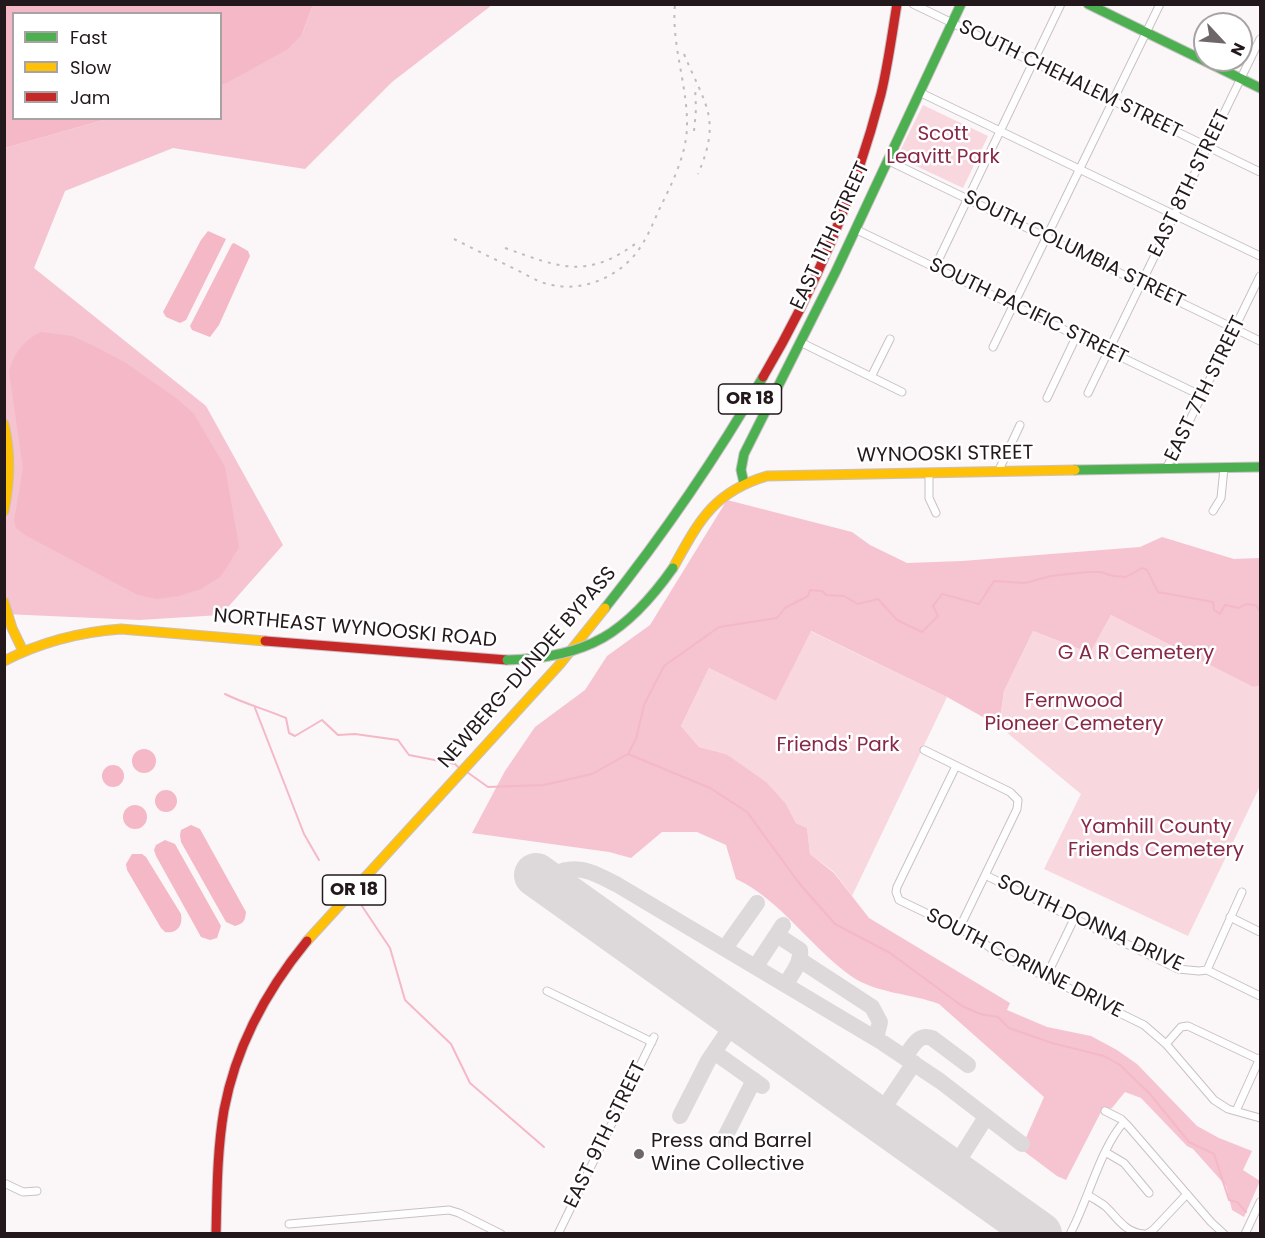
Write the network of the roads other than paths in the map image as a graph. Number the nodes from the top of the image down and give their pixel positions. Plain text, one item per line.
1 (897, 4) edge
2 (912, 4) edge
3 (961, 4) edge
4 (1061, 4) edge
5 (1088, 4) edge
6 (1160, 4) edge
7 (952, 23) junction
8 (1146, 32) junction
9 (1260, 39) edge
10 (1033, 62) junction
11 (1241, 79) junction
12 (1260, 88) edge
13 (919, 92) junction
14 (1113, 101) junction
15 (1000, 130) junction
16 (1208, 147) junction
17 (887, 160) junction
18 (1080, 169) junction
19 (1260, 172) edge
20 (968, 199) junction
21 (1175, 215) junction
22 (855, 229) junction
23 (1047, 237) junction
24 (1260, 256) edge
25 (935, 267) junction
26 (1260, 276) edge
27 (1142, 283) junction
28 (1014, 305) junction
29 (1235, 328) junction
30 (1077, 335) junction
31 (890, 339) dead end
32 (1260, 340) edge
33 (800, 342) junction
34 (993, 348) dead end
35 (1108, 351) junction
36 (871, 377) junction
37 (902, 392) dead end
38 (1088, 393) dead end
39 (1202, 396) junction
40 (1047, 398) dead end
41 (4, 424) edge
42 (1020, 425) dead end
43 (1260, 467) edge
44 (1224, 468) junction
45 (1166, 469) junction
46 (998, 472) junction
47 (929, 473) junction
48 (744, 483) junction
49 (4, 511) edge
50 (1213, 511) dead end
51 (936, 513) dead end
52 (674, 568) joint
53 (4, 602) edge
54 (23, 651) junction
55 (4, 661) edge
56 (924, 750) dead end
57 (956, 766) junction
58 (985, 875) junction
59 (1242, 892) dead end
60 (1230, 917) junction
61 (1074, 919) junction
62 (959, 929) junction
63 (1260, 932) edge
64 (1207, 970) junction
65 (1046, 977) junction
66 (547, 991) dead end
67 (1260, 996) edge
68 (1166, 1044) junction
69 (1260, 1059) edge
70 (1106, 1111) dead end
71 (1236, 1111) junction
72 (1260, 1118) edge
73 (1124, 1122) junction
74 (1107, 1153) junction
75 (4, 1183) edge
76 (37, 1191) dead end
77 (1149, 1193) dead end
78 (1186, 1194) junction
79 (1088, 1195) junction
80 (1260, 1202) edge
81 (289, 1224) dead end
82 (1071, 1232) dead end
83 (1148, 1232) edge
84 (216, 1233) edge
85 (501, 1233) edge
86 (558, 1233) edge
87 (1224, 1233) edge
88 (1245, 1233) edge

1 - 84 main road, NEWBERG-DUNDEE BYPASS / OR 18
2 - 7 street, SOUTH CHEHALEM STREET
3 - 7 main road, EAST 11TH STREET
4 - 10 street
5 - 8 main road
6 - 8 street
7 - 10 street, SOUTH CHEHALEM STREET
7 - 13 main road, EAST 11TH STREET
8 - 11 main road
8 - 14 street
9 - 11 street, EAST 8TH STREET
10 - 14 street, SOUTH CHEHALEM STREET
10 - 15 street
11 - 12 main road
11 - 16 street, EAST 8TH STREET
13 - 15 street
13 - 17 main road, EAST 11TH STREET
14 - 16 street, SOUTH CHEHALEM STREET
14 - 18 street
15 - 18 street
15 - 20 street
16 - 19 street, SOUTH CHEHALEM STREET
16 - 21 street, EAST 8TH STREET
17 - 20 street, SOUTH COLUMBIA STREET
17 - 22 main road, EAST 11TH STREET
18 - 21 street
18 - 23 street
20 - 23 street, SOUTH COLUMBIA STREET
20 - 25 street
21 - 24 street
21 - 27 street, EAST 8TH STREET
22 - 25 street, SOUTH PACIFIC STREET
22 - 33 main road, EAST 11TH STREET
23 - 27 street, SOUTH COLUMBIA STREET
23 - 28 street
25 - 28 street, SOUTH PACIFIC STREET
26 - 29 street, EAST 7TH STREET
27 - 29 street, SOUTH COLUMBIA STREET
27 - 35 street, EAST 8TH STREET
28 - 30 street, SOUTH PACIFIC STREET
28 - 34 street
29 - 32 street, SOUTH COLUMBIA STREET
29 - 39 street, EAST 7TH STREET
30 - 35 street, SOUTH PACIFIC STREET
30 - 40 street
31 - 36 street
33 - 36 street
33 - 48 main road, EAST 11TH STREET
35 - 38 street, EAST 8TH STREET
35 - 39 street, SOUTH PACIFIC STREET
36 - 37 street
39 - 45 street, EAST 7TH STREET
41 - 49 main road
42 - 46 street
43 - 44 main road, WYNOOSKI STREET
44 - 45 main road, WYNOOSKI STREET
44 - 50 street
45 - 46 main road, WYNOOSKI STREET
46 - 47 main road, WYNOOSKI STREET
47 - 48 main road, WYNOOSKI STREET
47 - 51 street
48 - 52 main road, WYNOOSKI STREET
52 - 54 main road, NORTHEAST WYNOOSKI ROAD, bridge
53 - 54 main road
54 - 55 main road, NORTHEAST WYNOOSKI ROAD
56 - 57 street
57 - 58 street
57 - 62 street, SOUTH CORINNE DRIVE
58 - 61 street, SOUTH DONNA DRIVE
58 - 62 street
59 - 60 street
60 - 63 street
60 - 64 street
61 - 64 street, SOUTH DONNA DRIVE
61 - 65 street
62 - 65 street, SOUTH CORINNE DRIVE
64 - 67 street, SOUTH DONNA DRIVE
65 - 68 street, SOUTH CORINNE DRIVE
66 - 86 street, EAST 9TH STREET
68 - 69 street
68 - 71 street, SOUTH CORINNE DRIVE
69 - 71 street
70 - 73 street
71 - 72 street, SOUTH CORINNE DRIVE
73 - 74 street
73 - 78 street
74 - 77 street
74 - 79 street
75 - 76 street
78 - 83 street
78 - 87 street
79 - 82 street
79 - 83 street
80 - 88 street
81 - 85 street

